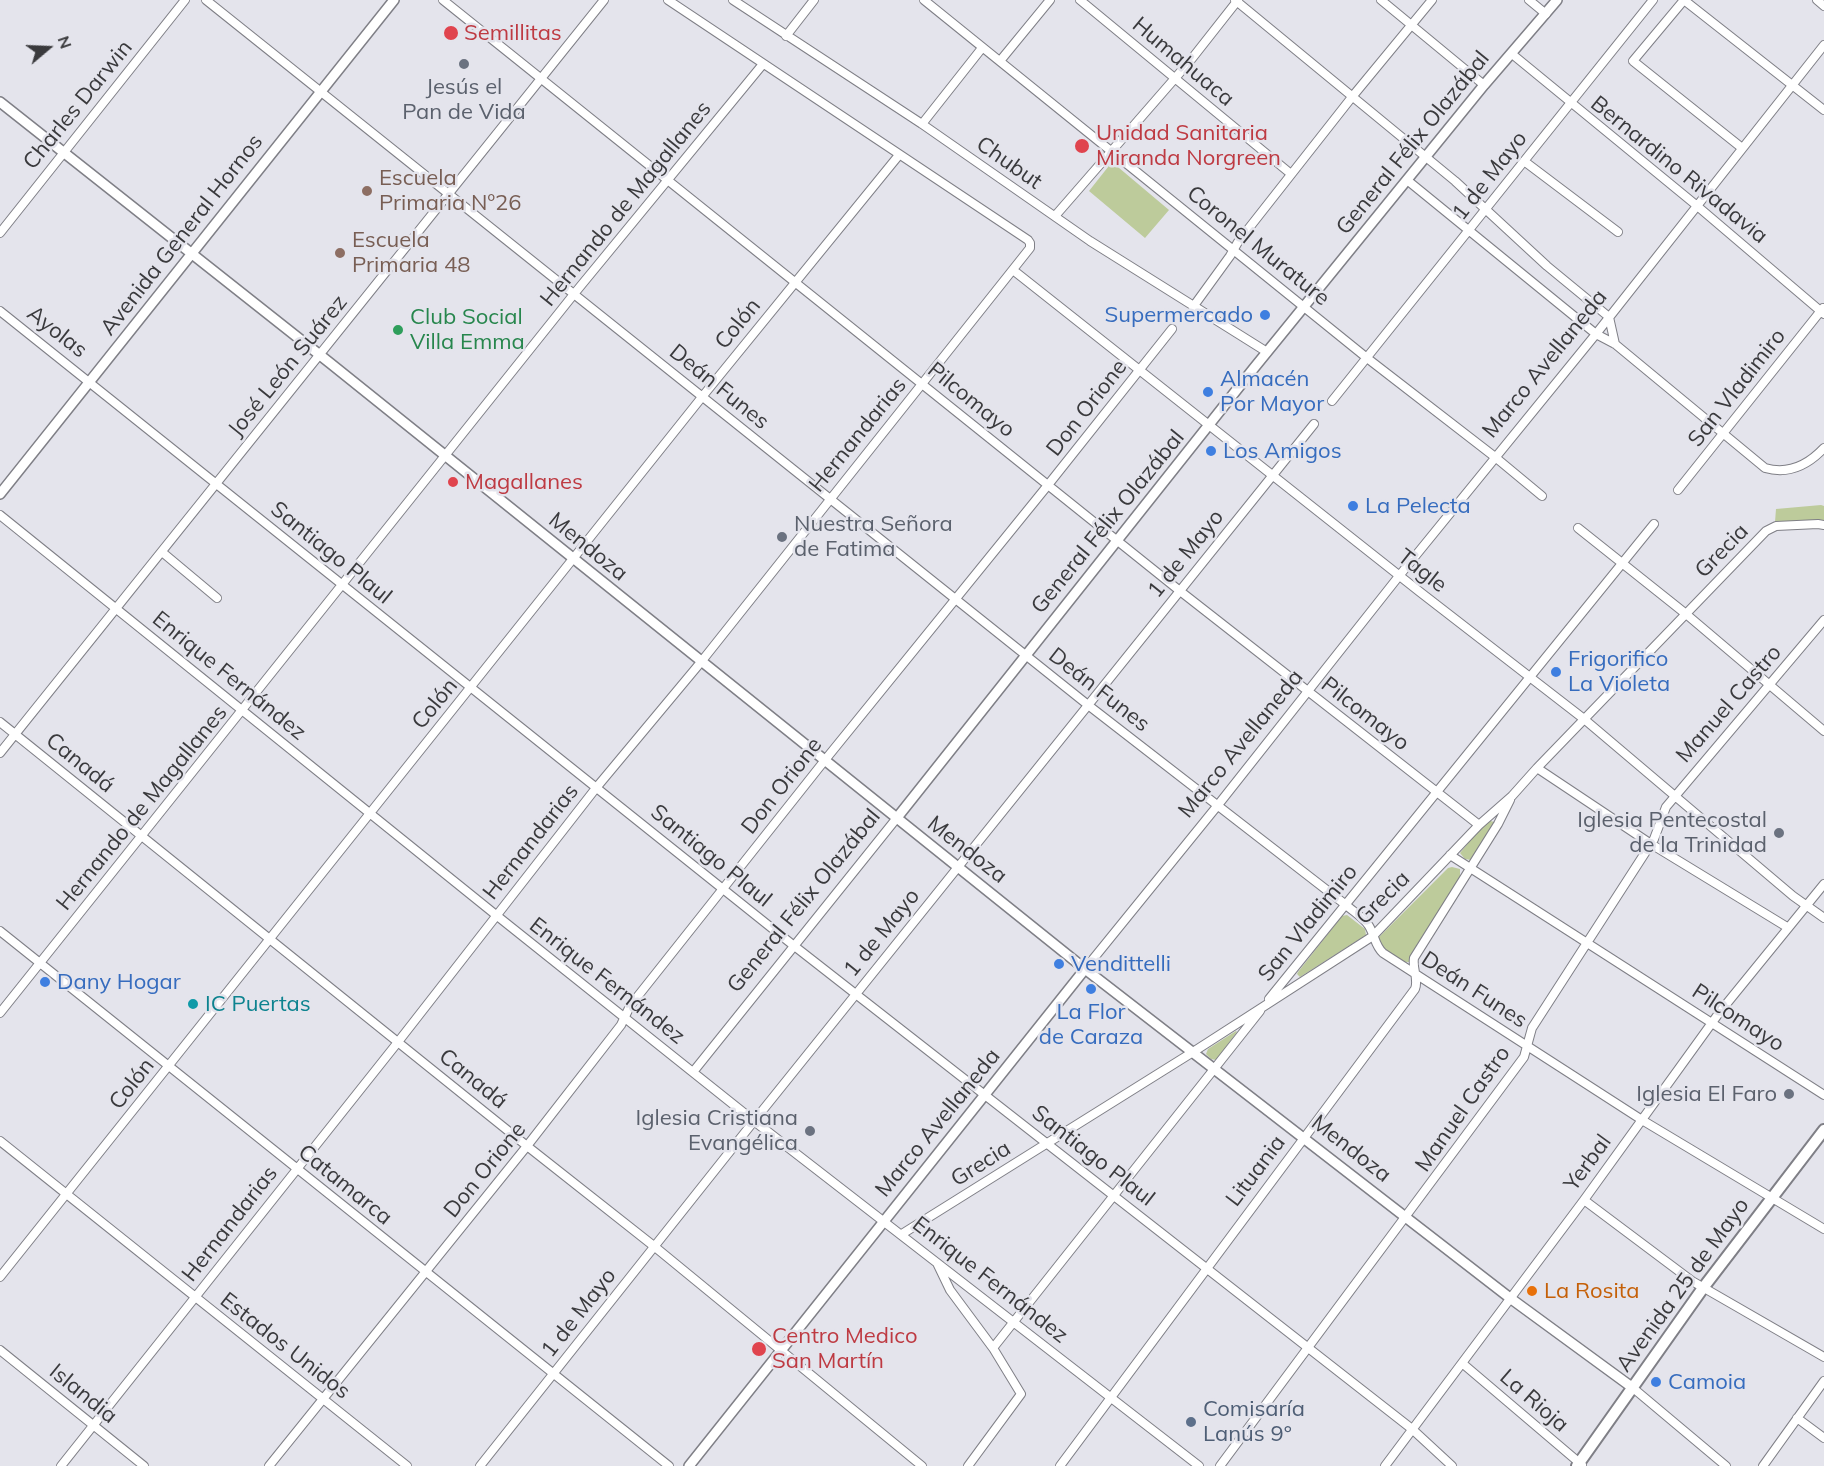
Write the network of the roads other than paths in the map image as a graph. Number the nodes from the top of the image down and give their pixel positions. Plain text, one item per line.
1 (185, 0) edge
2 (206, 0) edge
3 (394, 0) edge
4 (443, 0) edge
5 (604, 0) edge
6 (668, 0) edge
7 (733, 0) edge
8 (814, 0) edge
9 (924, 0) edge
10 (1050, 0) edge
11 (1080, 0) edge
12 (1237, 0) edge
13 (1381, 0) edge
14 (1432, 0) edge
15 (1529, 0) edge
16 (1557, 0) edge
17 (1653, 0) edge
18 (1684, 0) edge
19 (1816, 0) edge
20 (1824, 6) edge
21 (1546, 14) junction
22 (1411, 26) junction
23 (786, 36) junction
24 (1824, 45) edge
25 (982, 48) junction
26 (1512, 54) junction
27 (1000, 60) junction
28 (763, 64) junction
29 (541, 78) junction
30 (1175, 79) junction
31 (1484, 85) junction
32 (1793, 85) junction
33 (320, 93) junction
34 (1352, 97) junction
35 (0, 102) edge
36 (1571, 104) junction
37 (1824, 110) edge
38 (922, 124) junction
39 (1742, 148) junction
40 (1112, 151) junction
41 (63, 152) junction
42 (899, 155) junction
43 (1425, 157) junction
44 (1524, 161) junction
45 (1291, 174) junction
46 (667, 180) junction
47 (1407, 180) junction
48 (447, 194) junction
49 (1696, 205) junction
50 (1485, 209) junction
51 (1055, 216) junction
52 (1468, 232) junction
53 (1618, 232) dead end
54 (0, 233) edge
55 (1234, 250) junction
56 (193, 255) junction
57 (1013, 270) junction
58 (795, 283) junction
59 (574, 294) junction
60 (1193, 307) junction
61 (1304, 307) junction
62 (0, 311) edge
63 (1823, 311) edge
64 (1609, 317) junction
65 (1172, 329) dead end
66 (1596, 334) junction
67 (1615, 344) junction
68 (1267, 352) junction
69 (320, 356) junction
70 (1367, 358) junction
71 (1139, 370) junction
72 (91, 382) junction
73 (922, 384) junction
74 (702, 397) junction
75 (1332, 401) dead end
76 (1314, 424) dead end
77 (1209, 426) junction
78 (1723, 435) junction
79 (1824, 448) edge
80 (446, 456) junction
81 (1495, 457) junction
82 (1272, 476) junction
83 (217, 483) junction
84 (1048, 485) junction
85 (1678, 490) dead end
86 (0, 494) edge
87 (1542, 496) dead end
88 (830, 499) junction
89 (0, 515) edge
90 (1653, 524) dead end
91 (1824, 525) edge
92 (1578, 528) dead end
93 (1118, 540) junction
94 (162, 552) junction
95 (573, 560) junction
96 (1621, 562) junction
97 (1399, 576) junction
98 (343, 585) junction
99 (1180, 591) junction
100 (217, 598) dead end
101 (956, 599) junction
102 (117, 608) junction
103 (1686, 614) junction
104 (1824, 620) edge
105 (1025, 656) junction
106 (701, 662) junction
107 (1528, 677) junction
108 (1770, 685) junction
109 (471, 688) junction
110 (1308, 692) junction
111 (1088, 705) junction
112 (243, 711) junction
113 (1584, 720) junction
114 (0, 722) edge
115 (1824, 731) edge
116 (15, 734) junction
117 (0, 753) edge
118 (825, 760) junction
119 (1537, 768) junction
120 (596, 788) junction
121 (1437, 793) junction
122 (1675, 795) junction
123 (1512, 796) junction
124 (1218, 805) junction
125 (369, 813) junction
126 (896, 819) junction
127 (1479, 825) junction
128 (141, 836) junction
129 (1651, 844) junction
130 (1450, 855) junction
131 (958, 868) junction
132 (1470, 868) junction
133 (1824, 884) edge
134 (723, 890) junction
135 (1346, 905) junction
136 (1806, 906) junction
137 (496, 915) junction
138 (1824, 918) edge
139 (1787, 927) junction
140 (0, 931) edge
141 (1373, 936) junction
142 (270, 940) junction
143 (1586, 944) junction
144 (793, 945) junction
145 (41, 963) junction
146 (1085, 969) junction
147 (1414, 973) junction
148 (856, 994) junction
149 (1264, 1006) junction
150 (0, 1013) edge
151 (624, 1017) junction
152 (1713, 1022) junction
153 (398, 1042) junction
154 (1527, 1045) junction
155 (1193, 1052) junction
156 (169, 1067) junction
157 (1215, 1070) junction
158 (693, 1072) junction
159 (1824, 1095) edge
160 (985, 1096) junction
161 (1642, 1120) junction
162 (754, 1121) junction
163 (1824, 1130) edge
164 (1303, 1137) junction
165 (0, 1142) edge
166 (1048, 1143) junction
167 (527, 1146) junction
168 (296, 1169) junction
169 (66, 1196) junction
170 (1114, 1196) junction
171 (1771, 1198) junction
172 (1584, 1200) junction
173 (1407, 1217) junction
174 (884, 1222) junction
175 (1824, 1229) edge
176 (902, 1234) junction
177 (655, 1247) junction
178 (937, 1262) junction
179 (1206, 1268) junction
180 (425, 1272) junction
181 (0, 1277) edge
182 (1704, 1288) junction
183 (194, 1298) junction
184 (1510, 1298) junction
185 (1014, 1323) junction
186 (993, 1348) junction
187 (1309, 1348) junction
188 (0, 1350) edge
189 (781, 1351) junction
190 (1824, 1357) edge
191 (1462, 1363) junction
192 (554, 1373) junction
193 (1824, 1382) edge
194 (1633, 1388) junction
195 (1111, 1397) junction
196 (322, 1399) junction
197 (1797, 1418) junction
198 (93, 1426) junction
199 (1412, 1429) junction
200 (1824, 1438) edge
201 (1579, 1465) edge
202 (61, 1466) edge
203 (144, 1466) edge
204 (269, 1466) edge
205 (407, 1466) edge
206 (480, 1466) edge
207 (669, 1466) edge
208 (688, 1466) edge
209 (922, 1466) edge
210 (968, 1466) edge
211 (1059, 1466) edge
212 (1199, 1466) edge
213 (1220, 1466) edge
214 (1385, 1466) edge
215 (1452, 1466) edge
216 (1726, 1466) edge
217 (1762, 1466) edge

1 - 41 street, Charles Darwin
2 - 33 street, Deán Funes
3 - 33 street, Avenida General Hornos
4 - 29 street, Pilcomayo
5 - 29 street, José León Suárez
6 - 28 street
7 - 23 street, Chubut
8 - 23 street
9 - 25 street, Coronel Murature
10 - 27 street
11 - 30 street, Humahuaca
12 - 30 street
12 - 34 street
13 - 22 street
14 - 22 street
15 - 21 street
16 - 21 street, General Félix Olazábal
17 - 36 street, 1 de Mayo
18 - 32 street
18 - 39 street
19 - 20 street
21 - 26 street, General Félix Olazábal
22 - 31 street
22 - 34 street
23 - 38 street, Chubut
24 - 32 street, Marco Avellaneda
25 - 27 street, Coronel Murature
25 - 38 street
26 - 31 street, General Félix Olazábal
26 - 36 street, Bernardino Rivadavia
27 - 40 street, Coronel Murature
28 - 42 street
28 - 46 street, Hernando de Magallanes
29 - 46 street, Pilcomayo
29 - 48 street, José León Suárez
30 - 40 street
30 - 45 street, Humahuaca
31 - 43 street, General Félix Olazábal
32 - 37 street
32 - 39 street, Marco Avellaneda
33 - 48 street, Deán Funes
33 - 56 street, Avenida General Hornos
34 - 43 street
34 - 45 street
35 - 41 street, Mendoza
36 - 44 street, 1 de Mayo
36 - 49 street, Bernardino Rivadavia
38 - 51 street, Chubut
39 - 49 street, Marco Avellaneda
40 - 51 street
40 - 55 street, Coronel Murature
41 - 54 street, Charles Darwin
41 - 56 street, Mendoza
42 - 57 street, Hernandarias
42 - 58 street, Colón
43 - 47 street, General Félix Olazábal
43 - 50 street
44 - 50 street, 1 de Mayo
44 - 53 street
45 - 55 street
46 - 58 street, Pilcomayo
46 - 59 street, Hernando de Magallanes
47 - 52 street
47 - 61 street, General Félix Olazábal
48 - 59 street, Deán Funes
48 - 69 street, José León Suárez
49 - 63 street, Bernardino Rivadavia
49 - 64 street, Marco Avellaneda
50 - 52 street, 1 de Mayo
50 - 64 street
51 - 60 street, Chubut
52 - 66 street
52 - 70 street, 1 de Mayo
55 - 60 street
55 - 61 street, Coronel Murature
56 - 69 street, Mendoza
56 - 72 street, Avenida General Hornos
57 - 71 street, Tagle
57 - 73 street, Hernandarias
58 - 73 street, Pilcomayo
58 - 74 street, Colón
59 - 74 street, Deán Funes
59 - 80 street, Hernando de Magallanes
60 - 68 street, Chubut
61 - 68 street, General Félix Olazábal
61 - 70 street, Coronel Murature
62 - 72 street, Ayolas
63 - 78 street, San Vladimiro
64 - 66 street, Marco Avellaneda
64 - 67 street
65 - 71 street, Don Orione
66 - 67 street
66 - 81 street, Marco Avellaneda
67 - 78 street
68 - 77 street, General Félix Olazábal
69 - 80 street, Mendoza
69 - 83 street, José León Suárez
70 - 75 street, 1 de Mayo
70 - 81 street, Coronel Murature
71 - 77 street, Tagle
71 - 84 street, Don Orione
72 - 83 street, Santiago Plaul
72 - 86 street, Avenida General Hornos
73 - 84 street, Pilcomayo
73 - 88 street, Hernandarias
74 - 88 street, Deán Funes
74 - 95 street, Colón
76 - 82 street, 1 de Mayo
77 - 82 street, Tagle
77 - 93 street, General Félix Olazábal
78 - 79 street
78 - 85 street, San Vladimiro
80 - 95 street, Mendoza
80 - 98 street, Hernando de Magallanes
81 - 87 street, Coronel Murature
81 - 97 street, Marco Avellaneda
82 - 97 street, Tagle
82 - 99 street, 1 de Mayo
83 - 94 street, José León Suárez
83 - 98 street, Santiago Plaul
84 - 93 street, Pilcomayo
84 - 101 street, Don Orione
88 - 101 street, Deán Funes
88 - 106 street, Hernandarias
89 - 102 street, Enrique Fernández
90 - 96 street, San Vladimiro
91 - 103 street, Grecia
92 - 96 street
93 - 99 street, Pilcomayo
93 - 105 street, General Félix Olazábal
94 - 100 street
94 - 102 street, José León Suárez
95 - 106 street, Mendoza
95 - 109 street, Colón
96 - 103 street
96 - 107 street, San Vladimiro
97 - 107 street, Tagle
97 - 110 street, Marco Avellaneda
98 - 109 street, Santiago Plaul
98 - 112 street, Hernando de Magallanes
99 - 110 street, Pilcomayo
99 - 111 street, 1 de Mayo
101 - 105 street, Deán Funes
101 - 118 street, Don Orione
102 - 112 street, Enrique Fernández
102 - 116 street, José León Suárez
103 - 108 street
103 - 113 street, Grecia
104 - 108 street, Manuel Castro
105 - 111 street, Deán Funes
105 - 126 street, General Félix Olazábal
106 - 118 street, Mendoza
106 - 120 street, Hernandarias
107 - 113 street, Tagle
107 - 121 street, San Vladimiro
108 - 115 street
108 - 122 street, Manuel Castro
109 - 120 street, Santiago Plaul
109 - 125 street, Colón
110 - 121 street, Pilcomayo
110 - 124 street, Marco Avellaneda
111 - 124 street, Deán Funes
111 - 131 street, 1 de Mayo
112 - 125 street, Enrique Fernández
112 - 128 street, Hernando de Magallanes
113 - 119 street, Grecia
113 - 122 street, Tagle
114 - 116 street, Canadá
116 - 117 street, José León Suárez
116 - 128 street, Canadá
118 - 126 street, Mendoza
118 - 134 street, Don Orione
119 - 123 street, Grecia
119 - 129 street
120 - 134 street, Santiago Plaul
120 - 137 street, Hernandarias
121 - 127 street, Pilcomayo
121 - 135 street, San Vladimiro
122 - 129 street, Manuel Castro
122 - 136 street, Tagle
123 - 127 street, Grecia
123 - 132 street, Lituania
124 - 135 street, Deán Funes
124 - 146 street, Marco Avellaneda
125 - 137 street, Enrique Fernández
125 - 142 street, Colón
126 - 131 street, Mendoza
126 - 144 street, General Félix Olazábal
127 - 130 street, Grecia
128 - 142 street, Canadá
128 - 145 street, Hernando de Magallanes
129 - 139 street
129 - 143 street, Manuel Castro
130 - 132 street, Pilcomayo
130 - 141 street, Grecia
131 - 146 street, Mendoza
131 - 148 street, 1 de Mayo
132 - 143 street, Pilcomayo
132 - 147 street, Lituania
133 - 136 street, Yerbal
134 - 144 street, Santiago Plaul
134 - 151 street, Don Orione
135 - 141 street, Deán Funes
135 - 149 street, San Vladimiro
136 - 138 street
136 - 139 street, Yerbal
137 - 151 street, Enrique Fernández
137 - 153 street, Hernandarias
139 - 152 street, Yerbal
140 - 145 street, Catamarca
141 - 147 street, Deán Funes
141 - 149 street, Grecia
142 - 153 street, Canadá
142 - 156 street, Colón
143 - 152 street, Pilcomayo
143 - 154 street, Manuel Castro
144 - 148 street, Santiago Plaul
144 - 158 street, General Félix Olazábal
145 - 150 street, Hernando de Magallanes
145 - 156 street, Catamarca
146 - 155 street, Mendoza
146 - 160 street, Marco Avellaneda
147 - 154 street, Deán Funes
147 - 164 street, Lituania
148 - 160 street, Santiago Plaul
148 - 162 street, 1 de Mayo
149 - 155 street, Grecia
149 - 157 street, San Vladimiro
151 - 158 street, Enrique Fernández
151 - 167 street, Don Orione
152 - 159 street, Pilcomayo
152 - 161 street, Yerbal
153 - 167 street, Canadá
153 - 168 street, Hernandarias
154 - 161 street, Deán Funes
154 - 173 street, Manuel Castro
155 - 157 street, Mendoza
155 - 166 street, Grecia
156 - 168 street, Catamarca
156 - 169 street, Colón
157 - 164 street, Mendoza
157 - 170 street, San Vladimiro
158 - 162 street, Enrique Fernández
160 - 166 street, Santiago Plaul
160 - 174 street, Marco Avellaneda
161 - 171 street, Deán Funes
161 - 172 street, Yerbal
162 - 174 street, Enrique Fernández
162 - 177 street, 1 de Mayo
163 - 171 main road, Avenida 25 de Mayo
164 - 173 street, Mendoza
164 - 179 street, Lituania
165 - 169 street, Estados Unidos
166 - 170 street, Santiago Plaul
166 - 176 street, Grecia
167 - 177 street, Canadá
167 - 180 street, Don Orione
168 - 180 street, Catamarca
168 - 183 street, Hernandarias
169 - 181 street, Colón
169 - 183 street, Estados Unidos
170 - 179 street, Santiago Plaul
170 - 185 street, San Vladimiro
171 - 175 street, Deán Funes
171 - 182 main road, Avenida 25 de Mayo
172 - 182 street
172 - 184 street, Yerbal
173 - 184 street, Mendoza
173 - 187 street, Manuel Castro
174 - 176 street, Enrique Fernández
174 - 189 street, Marco Avellaneda
176 - 178 street, Enrique Fernández
177 - 189 street, Canadá
177 - 192 street, 1 de Mayo
178 - 185 street, Enrique Fernández
178 - 186 street
179 - 187 street, Santiago Plaul
179 - 195 street, Lituania
180 - 192 street, Catamarca
180 - 196 street, Don Orione
182 - 190 street
182 - 194 main road, Avenida 25 de Mayo
183 - 196 street, Estados Unidos
183 - 198 street, Hernandarias
184 - 191 street, Yerbal
184 - 194 street, Mendoza
185 - 186 street, San Vladimiro
185 - 195 street, Enrique Fernández
186 - 210 street
187 - 199 street, Santiago Plaul
187 - 213 street, Manuel Castro
188 - 198 street, Islandia
189 - 208 street, Marco Avellaneda
189 - 209 street, Canadá
191 - 199 street, Yerbal
191 - 201 street, La Rioja
192 - 206 street, 1 de Mayo
192 - 207 street, Catamarca
193 - 197 street
194 - 201 main road, Avenida 25 de Mayo
194 - 216 street, Mendoza
195 - 211 street, Lituania
195 - 212 street, Enrique Fernández
196 - 204 street, Don Orione
196 - 205 street, Estados Unidos
197 - 200 street
197 - 217 street
198 - 202 street, Hernandarias
198 - 203 street, Islandia
199 - 214 street, Yerbal
199 - 215 street, Santiago Plaul

